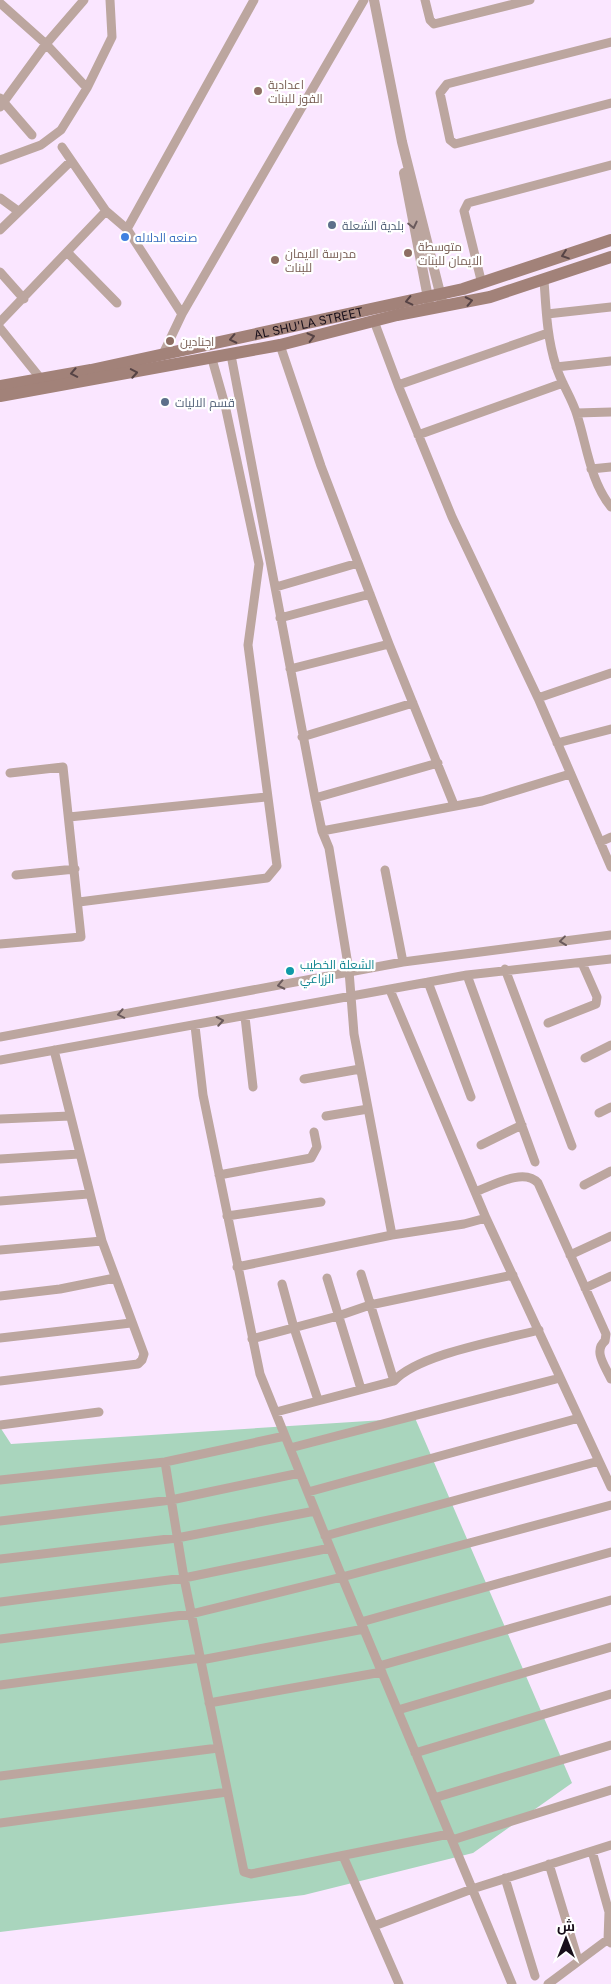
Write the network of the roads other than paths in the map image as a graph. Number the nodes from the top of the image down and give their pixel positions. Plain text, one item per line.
1 (84, 0) edge
2 (110, 0) edge
3 (254, 0) edge
4 (364, 0) edge
5 (374, 0) edge
6 (424, 0) edge
7 (530, 0) edge
8 (1, 6) edge
9 (611, 42) edge
10 (46, 44) junction
11 (87, 88) junction
12 (1, 102) edge
13 (611, 103) edge
14 (32, 135) dead end
15 (62, 147) dead end
16 (0, 160) edge
17 (71, 161) junction
18 (611, 166) edge
19 (0, 198) edge
20 (18, 211) junction
21 (106, 211) junction
22 (127, 229) junction
23 (0, 230) edge
24 (611, 240) edge
25 (67, 252) junction
26 (611, 257) edge
27 (0, 272) edge
28 (544, 280) junction
29 (482, 284) junction
30 (24, 298) junction
31 (436, 302) junction
32 (117, 303) dead end
33 (611, 307) edge
34 (182, 314) junction
35 (546, 314) junction
36 (374, 321) junction
37 (0, 322) edge
38 (0, 328) edge
39 (548, 333) junction
40 (280, 345) junction
41 (163, 354) junction
42 (230, 355) junction
43 (212, 359) junction
44 (611, 361) edge
45 (556, 367) junction
46 (41, 379) junction
47 (563, 383) junction
48 (398, 385) junction
49 (0, 386) edge
50 (0, 396) edge
51 (611, 412) edge
52 (577, 414) junction
53 (418, 435) junction
54 (611, 467) edge
55 (591, 469) junction
56 (611, 507) edge
57 (358, 562) junction
58 (276, 587) junction
59 (370, 594) junction
60 (280, 618) junction
61 (389, 644) junction
62 (290, 669) junction
63 (611, 673) edge
64 (538, 698) junction
65 (413, 703) junction
66 (611, 729) edge
67 (302, 737) junction
68 (557, 743) junction
69 (438, 763) junction
70 (10, 773) dead end
71 (570, 774) junction
72 (266, 797) junction
73 (315, 798) junction
74 (454, 806) junction
75 (69, 817) junction
76 (322, 831) junction
77 (611, 837) edge
78 (600, 842) junction
79 (611, 867) edge
80 (75, 869) junction
81 (385, 870) dead end
82 (16, 875) dead end
83 (79, 902) junction
84 (611, 935) edge
85 (0, 944) edge
86 (611, 959) edge
87 (403, 962) junction
88 (582, 963) junction
89 (505, 969) junction
90 (349, 971) junction
91 (467, 975) junction
92 (428, 982) junction
93 (390, 990) junction
94 (351, 996) junction
95 (245, 1017) junction
96 (548, 1023) dead end
97 (194, 1026) junction
98 (0, 1037) edge
99 (611, 1045) edge
100 (54, 1050) junction
101 (585, 1058) dead end
102 (0, 1060) edge
103 (360, 1069) junction
104 (304, 1079) dead end
105 (253, 1087) dead end
106 (471, 1098) dead end
107 (611, 1107) edge
108 (368, 1109) junction
109 (599, 1113) dead end
110 (70, 1116) junction
111 (326, 1116) dead end
112 (0, 1119) edge
113 (522, 1124) junction
114 (314, 1132) dead end
115 (481, 1145) dead end
116 (572, 1146) dead end
117 (79, 1154) junction
118 (0, 1160) edge
119 (535, 1162) dead end
120 (611, 1171) edge
121 (219, 1175) junction
122 (584, 1185) dead end
123 (474, 1192) junction
124 (88, 1194) junction
125 (0, 1201) edge
126 (321, 1202) dead end
127 (227, 1216) junction
128 (486, 1218) junction
129 (392, 1235) junction
130 (611, 1236) edge
131 (102, 1241) junction
132 (0, 1250) edge
133 (570, 1255) junction
134 (237, 1267) junction
135 (361, 1274) dead end
136 (513, 1275) junction
137 (611, 1276) edge
138 (115, 1278) junction
139 (327, 1278) dead end
140 (282, 1284) dead end
141 (585, 1288) junction
142 (0, 1296) edge
143 (370, 1305) junction
144 (338, 1316) junction
145 (131, 1323) junction
146 (294, 1328) junction
147 (538, 1330) junction
148 (0, 1338) edge
149 (252, 1338) junction
150 (560, 1378) junction
151 (611, 1378) edge
152 (0, 1381) edge
153 (394, 1381) junction
154 (361, 1389) junction
155 (318, 1400) junction
156 (99, 1412) dead end
157 (276, 1412) junction
158 (579, 1418) junction
159 (0, 1425) edge
160 (285, 1436) junction
161 (290, 1448) junction
162 (599, 1460) junction
163 (165, 1462) junction
164 (300, 1474) junction
165 (0, 1480) edge
166 (611, 1487) edge
167 (308, 1492) junction
168 (171, 1500) junction
169 (611, 1505) edge
170 (315, 1511) junction
171 (0, 1521) edge
172 (325, 1536) junction
173 (177, 1538) junction
174 (330, 1548) junction
175 (611, 1552) edge
176 (0, 1559) edge
177 (184, 1578) junction
178 (342, 1578) junction
179 (611, 1600) edge
180 (0, 1602) edge
181 (191, 1614) junction
182 (362, 1625) junction
183 (0, 1639) edge
184 (611, 1647) edge
185 (200, 1659) junction
186 (380, 1669) junction
187 (0, 1685) edge
188 (611, 1694) edge
189 (209, 1703) junction
190 (398, 1710) junction
191 (611, 1745) edge
192 (218, 1748) junction
193 (415, 1753) junction
194 (0, 1776) edge
195 (611, 1790) edge
196 (227, 1792) junction
197 (434, 1798) junction
198 (0, 1823) edge
199 (451, 1837) junction
200 (611, 1845) edge
201 (592, 1851) junction
202 (343, 1856) junction
203 (548, 1864) junction
204 (505, 1878) junction
205 (472, 1889) junction
206 (374, 1926) junction
207 (610, 1940) edge
208 (578, 1960) junction
209 (535, 1976) dead end
210 (399, 1984) edge
211 (512, 1984) edge
212 (548, 1984) edge

1 - 10 street
2 - 11 street
3 - 22 street
4 - 34 street
5 - 31 street
6 - 7 street
8 - 10 street
9 - 13 street
10 - 11 street
10 - 12 street
11 - 16 street
12 - 14 street
15 - 17 street
17 - 20 street
17 - 21 street
18 - 29 street
19 - 20 street
20 - 23 street
21 - 22 street
21 - 25 street
22 - 34 street
24 -> 29 main road, AL SHU'LA STREET
25 - 30 street
25 - 32 street
26 - 28 main road, AL SHU'LA STREET
27 - 30 street
31 -> 28 main road, AL SHU'LA STREET
28 - 35 street
29 - 31 main road, AL SHU'LA STREET
30 - 37 street
31 - 36 main road, AL SHU'LA STREET
31 -> 41 main road, AL SHU'LA STREET
33 - 35 street
34 - 41 street
35 - 39 street
40 -> 36 main road, AL SHU'LA STREET
36 - 48 street
38 - 46 street
39 - 45 street
39 - 48 street
40 - 42 main road, AL SHU'LA STREET
40 - 57 street
41 -> 46 main road, AL SHU'LA STREET
42 - 43 main road, AL SHU'LA STREET
42 - 58 street
50 -> 43 main road, AL SHU'LA STREET
43 - 72 street
44 - 45 street
45 - 47 street
46 - 49 main road, AL SHU'LA STREET
47 - 52 street
47 - 53 street
48 - 53 street
51 - 52 street
52 - 55 street
53 - 64 street
54 - 55 street
55 - 56 street
57 - 58 street
57 - 59 street
58 - 60 street
59 - 60 street
59 - 61 street
60 - 62 street
61 - 62 street
61 - 65 street
62 - 67 street
63 - 64 street
64 - 68 street
65 - 67 street
65 - 69 street
66 - 68 street
67 - 73 street
68 - 71 street
69 - 73 street
69 - 74 street
70 - 75 street
71 - 74 street
71 - 78 street
72 - 75 street
72 - 83 street
73 - 76 street
74 - 76 street
75 - 80 street
76 - 90 street
77 - 78 street
78 - 79 street
80 - 82 street
80 - 83 street
81 - 87 street
83 - 85 street
84 -> 87 street
86 - 88 street
87 - 90 street
88 - 89 street
88 - 96 street
89 - 91 street
89 - 116 street
90 - 94 street
90 -> 98 street
91 - 92 street
91 - 113 street
92 - 93 street
92 - 106 street
93 - 94 street
93 - 123 street
94 - 95 street
94 - 103 street
97 -> 95 street
95 - 105 street
97 - 100 street
97 - 121 street
99 - 101 street
100 - 102 street
100 - 110 street
103 - 104 street
103 - 108 street
107 - 109 street
108 - 111 street
108 - 129 street
110 - 112 street
110 - 117 street
113 - 115 street
113 - 119 street
114 - 121 street
117 - 118 street
117 - 124 street
120 - 122 street
121 - 127 street
123 - 128 street
123 - 133 street
124 - 125 street
124 - 131 street
126 - 127 street
127 - 134 street
128 - 129 street
128 - 136 street
129 - 134 street
130 - 133 street
131 - 132 street
131 - 138 street
133 - 141 street
134 - 149 street
135 - 143 street
136 - 143 street
136 - 147 street
137 - 141 street
138 - 142 street
138 - 145 street
139 - 144 street
140 - 146 street
141 - 151 street
143 - 144 street
143 - 153 street
144 - 146 street
144 - 154 street
145 - 148 street
145 - 152 street
146 - 149 street
146 - 155 street
147 - 150 street
147 - 153 street
149 - 157 street
150 - 158 street
150 - 161 street
153 - 154 street
154 - 155 street
155 - 157 street
156 - 159 street
157 - 160 street
158 - 162 street
158 - 167 street
160 - 161 street
160 - 163 street
161 - 164 street
162 - 166 street
162 - 172 street
163 - 165 street
163 - 168 street
164 - 167 street
164 - 168 street
167 - 170 street
168 - 171 street
168 - 173 street
169 - 178 street
170 - 172 street
170 - 173 street
172 - 174 street
173 - 176 street
173 - 177 street
174 - 177 street
174 - 178 street
175 - 182 street
177 - 180 street
177 - 181 street
178 - 181 street
178 - 182 street
179 - 186 street
181 - 183 street
181 - 185 street
182 - 185 street
182 - 186 street
184 - 190 street
185 - 187 street
185 - 189 street
186 - 189 street
186 - 190 street
188 - 193 street
189 - 192 street
190 - 193 street
191 - 197 street
192 - 194 street
192 - 196 street
193 - 197 street
195 - 199 street
196 - 198 street
196 - 202 street
197 - 199 street
199 - 202 street
199 - 205 street
200 - 201 street
201 - 203 street
201 - 207 street
202 - 206 street
203 - 204 street
203 - 208 street
204 - 205 street
204 - 209 street
205 - 206 street
205 - 211 street
206 - 210 street
207 - 208 street
208 - 212 street

